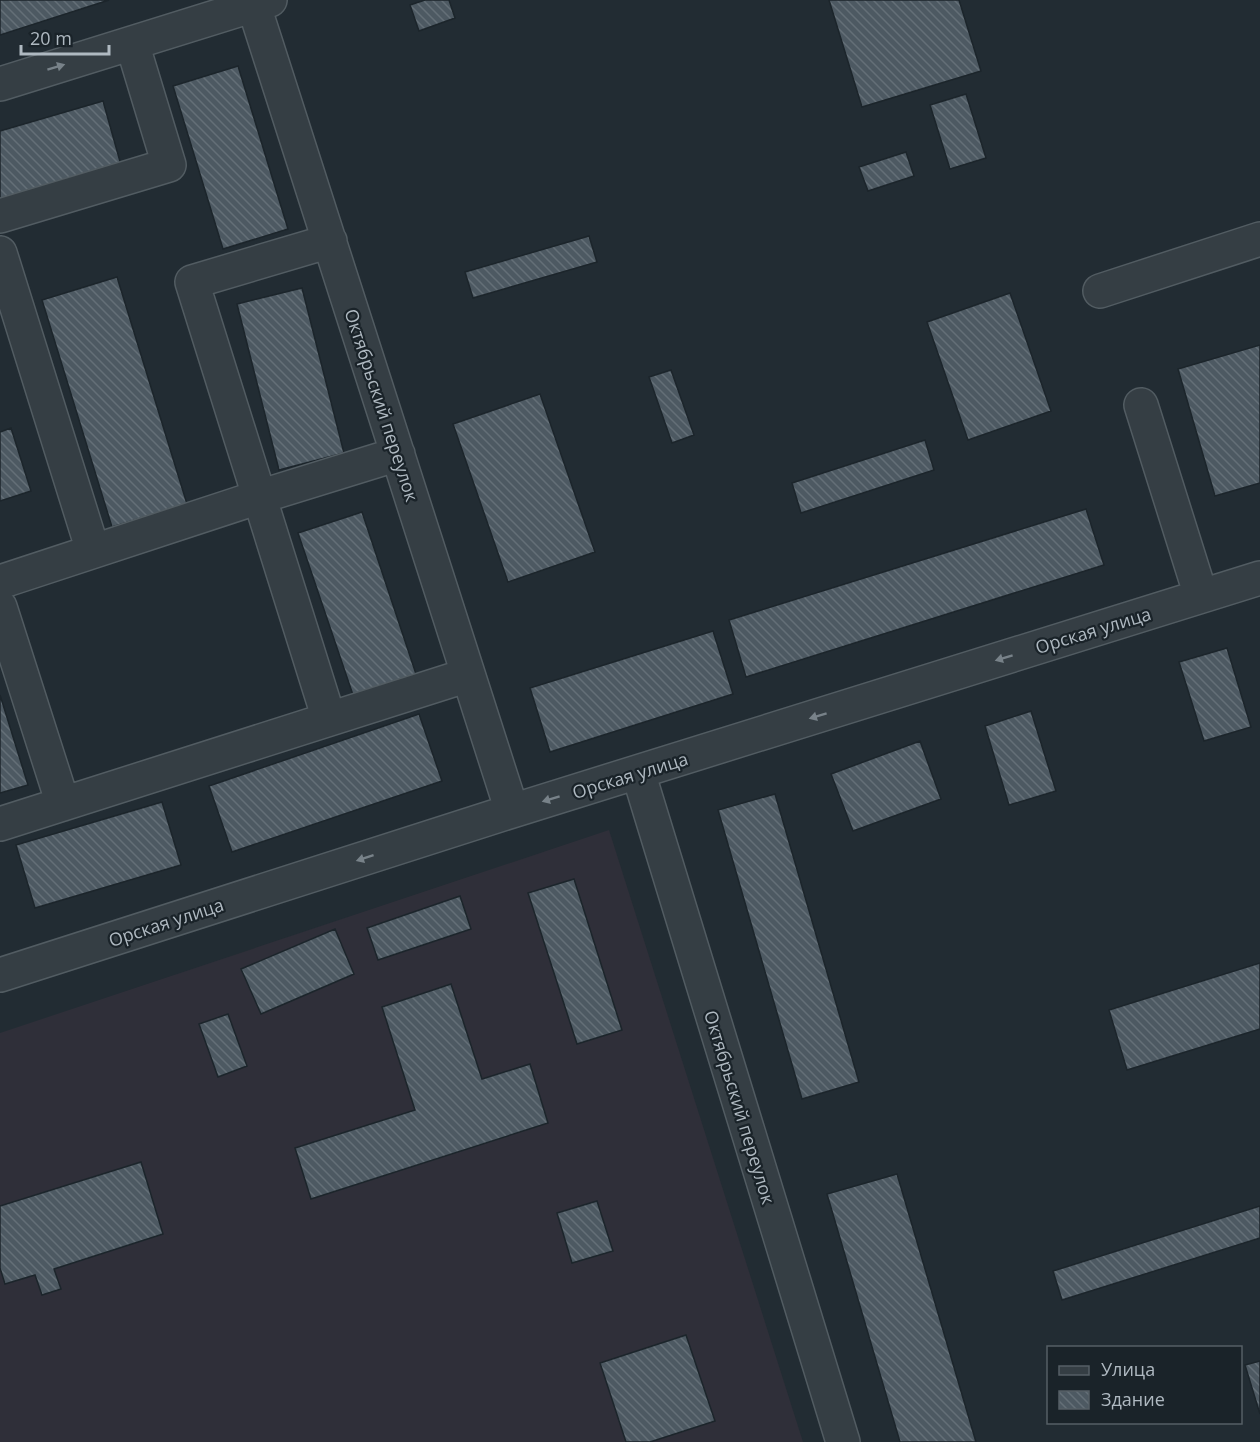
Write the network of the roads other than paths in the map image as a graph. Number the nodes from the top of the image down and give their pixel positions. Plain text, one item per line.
1 (259, 2) edge
2 (132, 43) junction
3 (0, 84) edge
4 (0, 216) edge
5 (1260, 239) edge
6 (330, 242) junction
7 (0, 253) edge
8 (1100, 291) dead end
9 (1141, 405) dead end
10 (398, 454) junction
11 (259, 497) junction
12 (93, 551) junction
13 (1260, 578) edge
14 (0, 582) edge
15 (1201, 596) junction
16 (0, 607) edge
17 (468, 675) junction
18 (329, 719) junction
19 (638, 772) junction
20 (63, 804) junction
21 (512, 811) junction
22 (0, 824) edge
23 (0, 975) edge
24 (843, 1442) edge

1 - 2 street
1 - 6 street, Октябрьский переулок
3 -> 2 street
2 - 4 street
5 - 8 street
6 - 10 street, Октябрьский переулок
6 - 11 street
7 - 12 street
9 - 15 street
10 - 11 street
10 - 17 street, Октябрьский переулок
11 - 12 street
11 - 18 street
12 - 14 street
13 - 15 street, Орская улица
15 -> 19 street, Орская улица
16 - 20 street
17 - 18 street
17 - 21 street, Октябрьский переулок
18 - 20 street
19 -> 21 street, Орская улица
19 - 24 street, Октябрьский переулок
20 - 22 street
21 -> 23 street, Орская улица

